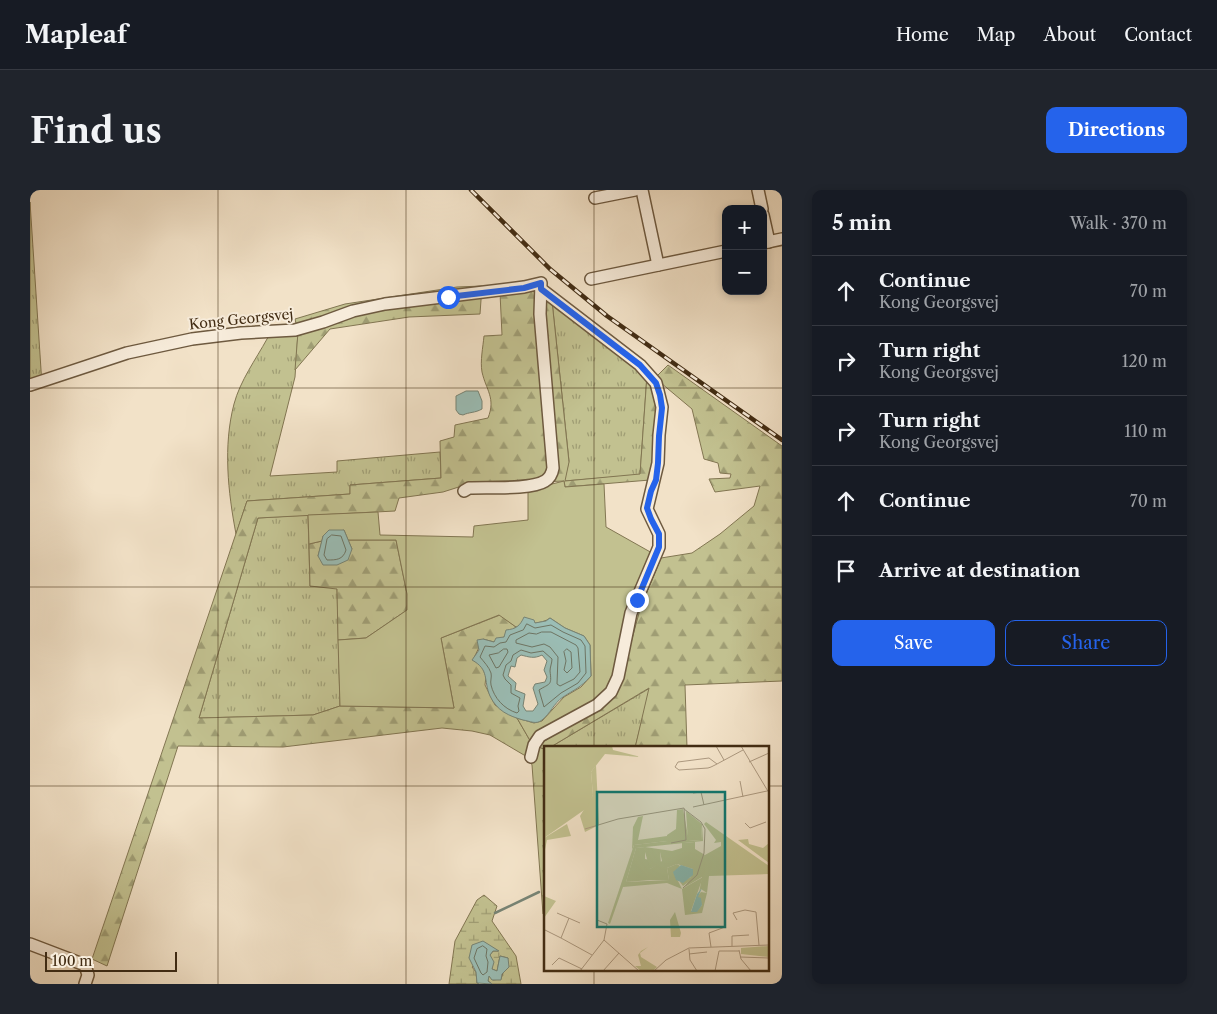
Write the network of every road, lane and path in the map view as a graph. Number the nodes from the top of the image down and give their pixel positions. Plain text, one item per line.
1 (635, 190) edge
2 (642, 190) edge
3 (758, 190) edge
4 (595, 198) dead end
5 (761, 205) edge
6 (782, 239) edge
7 (767, 242) edge
8 (722, 252) edge
9 (658, 265) junction
10 (591, 279) dead end
11 (541, 289) junction
12 (30, 385) edge
13 (464, 491) dead end
14 (531, 757) dead end
15 (30, 944) edge
16 (85, 984) edge

1 - 4 street
2 - 9 street
3 - 5 street
6 - 7 street
8 - 9 street
9 - 10 street
11 - 12 street, Kong Georgsvej
11 - 13 street
11 - 14 street
15 - 16 street

